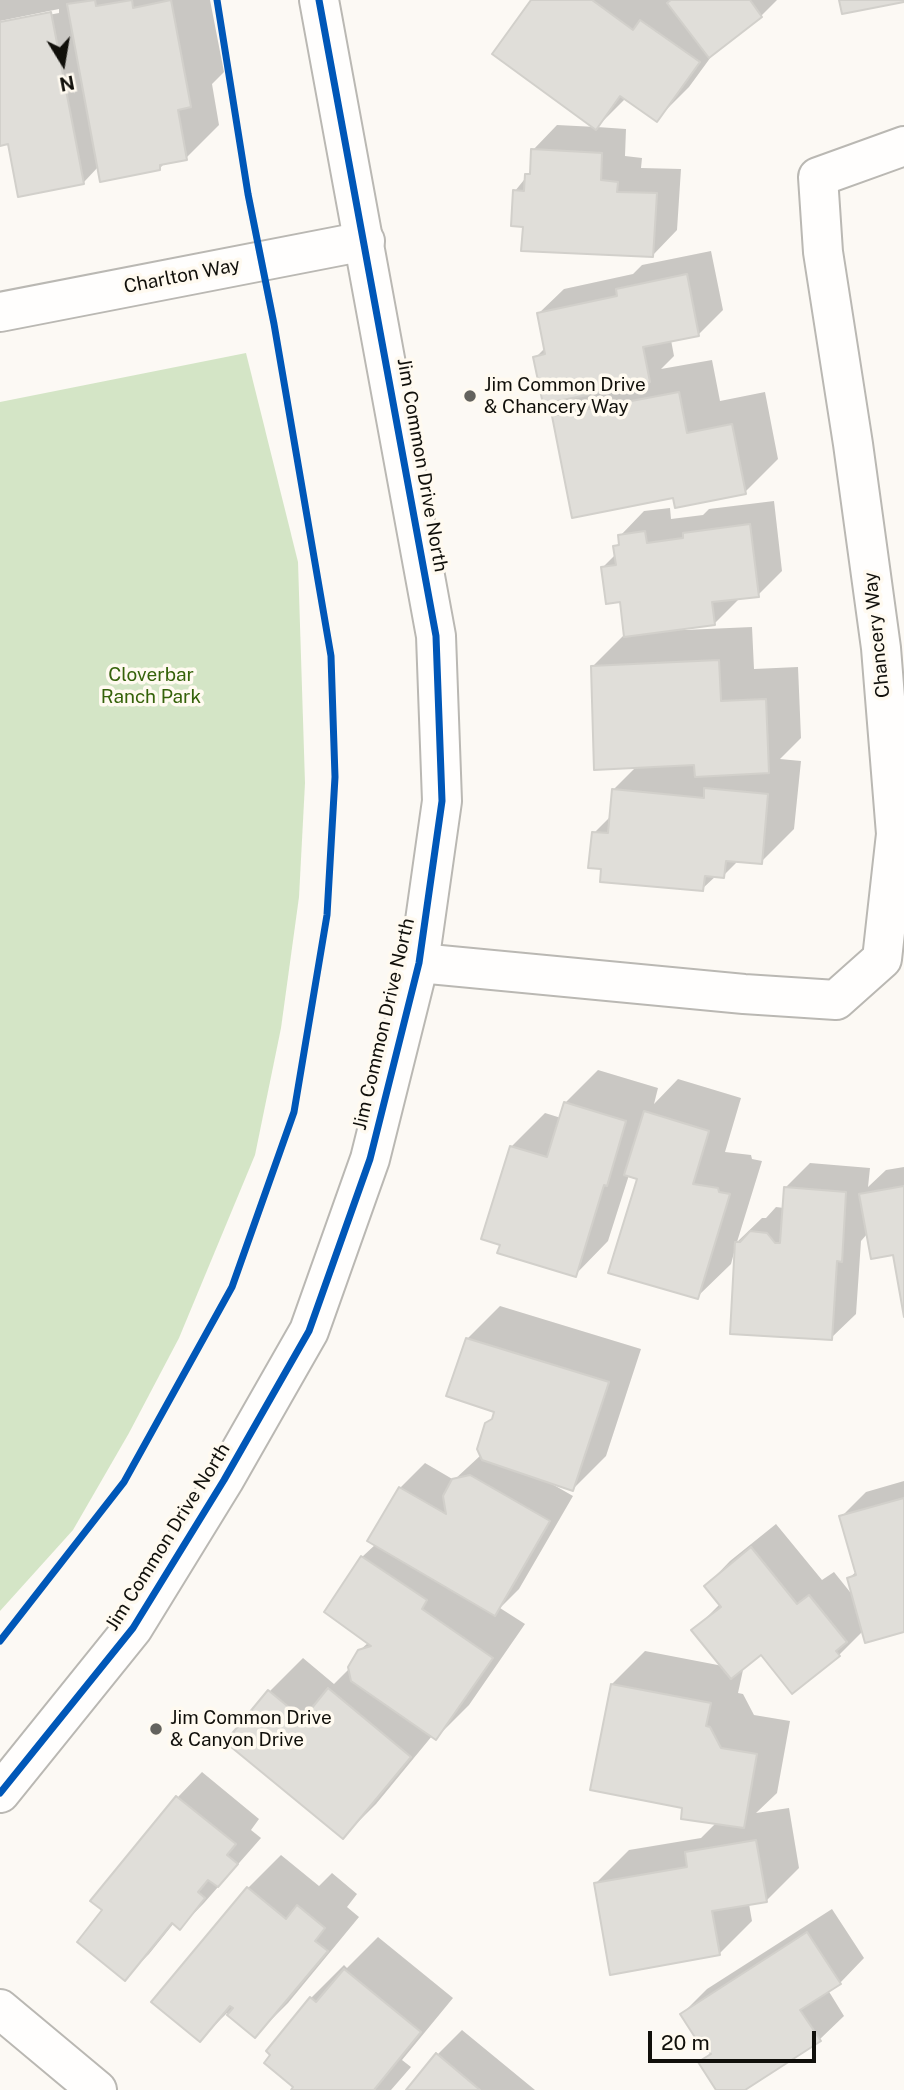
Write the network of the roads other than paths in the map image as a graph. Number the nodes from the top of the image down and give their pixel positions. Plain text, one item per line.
1 (319, 0) edge
2 (904, 146) edge
3 (365, 241) junction
4 (0, 312) edge
5 (419, 963) junction
6 (0, 1793) edge
7 (0, 2009) edge
8 (97, 2090) edge

1 - 3 street, Jim Common Drive North
2 - 5 street, Chancery Way
3 - 4 street, Charlton Way
3 - 5 street, Jim Common Drive North
5 - 6 street, Jim Common Drive North
7 - 8 street

